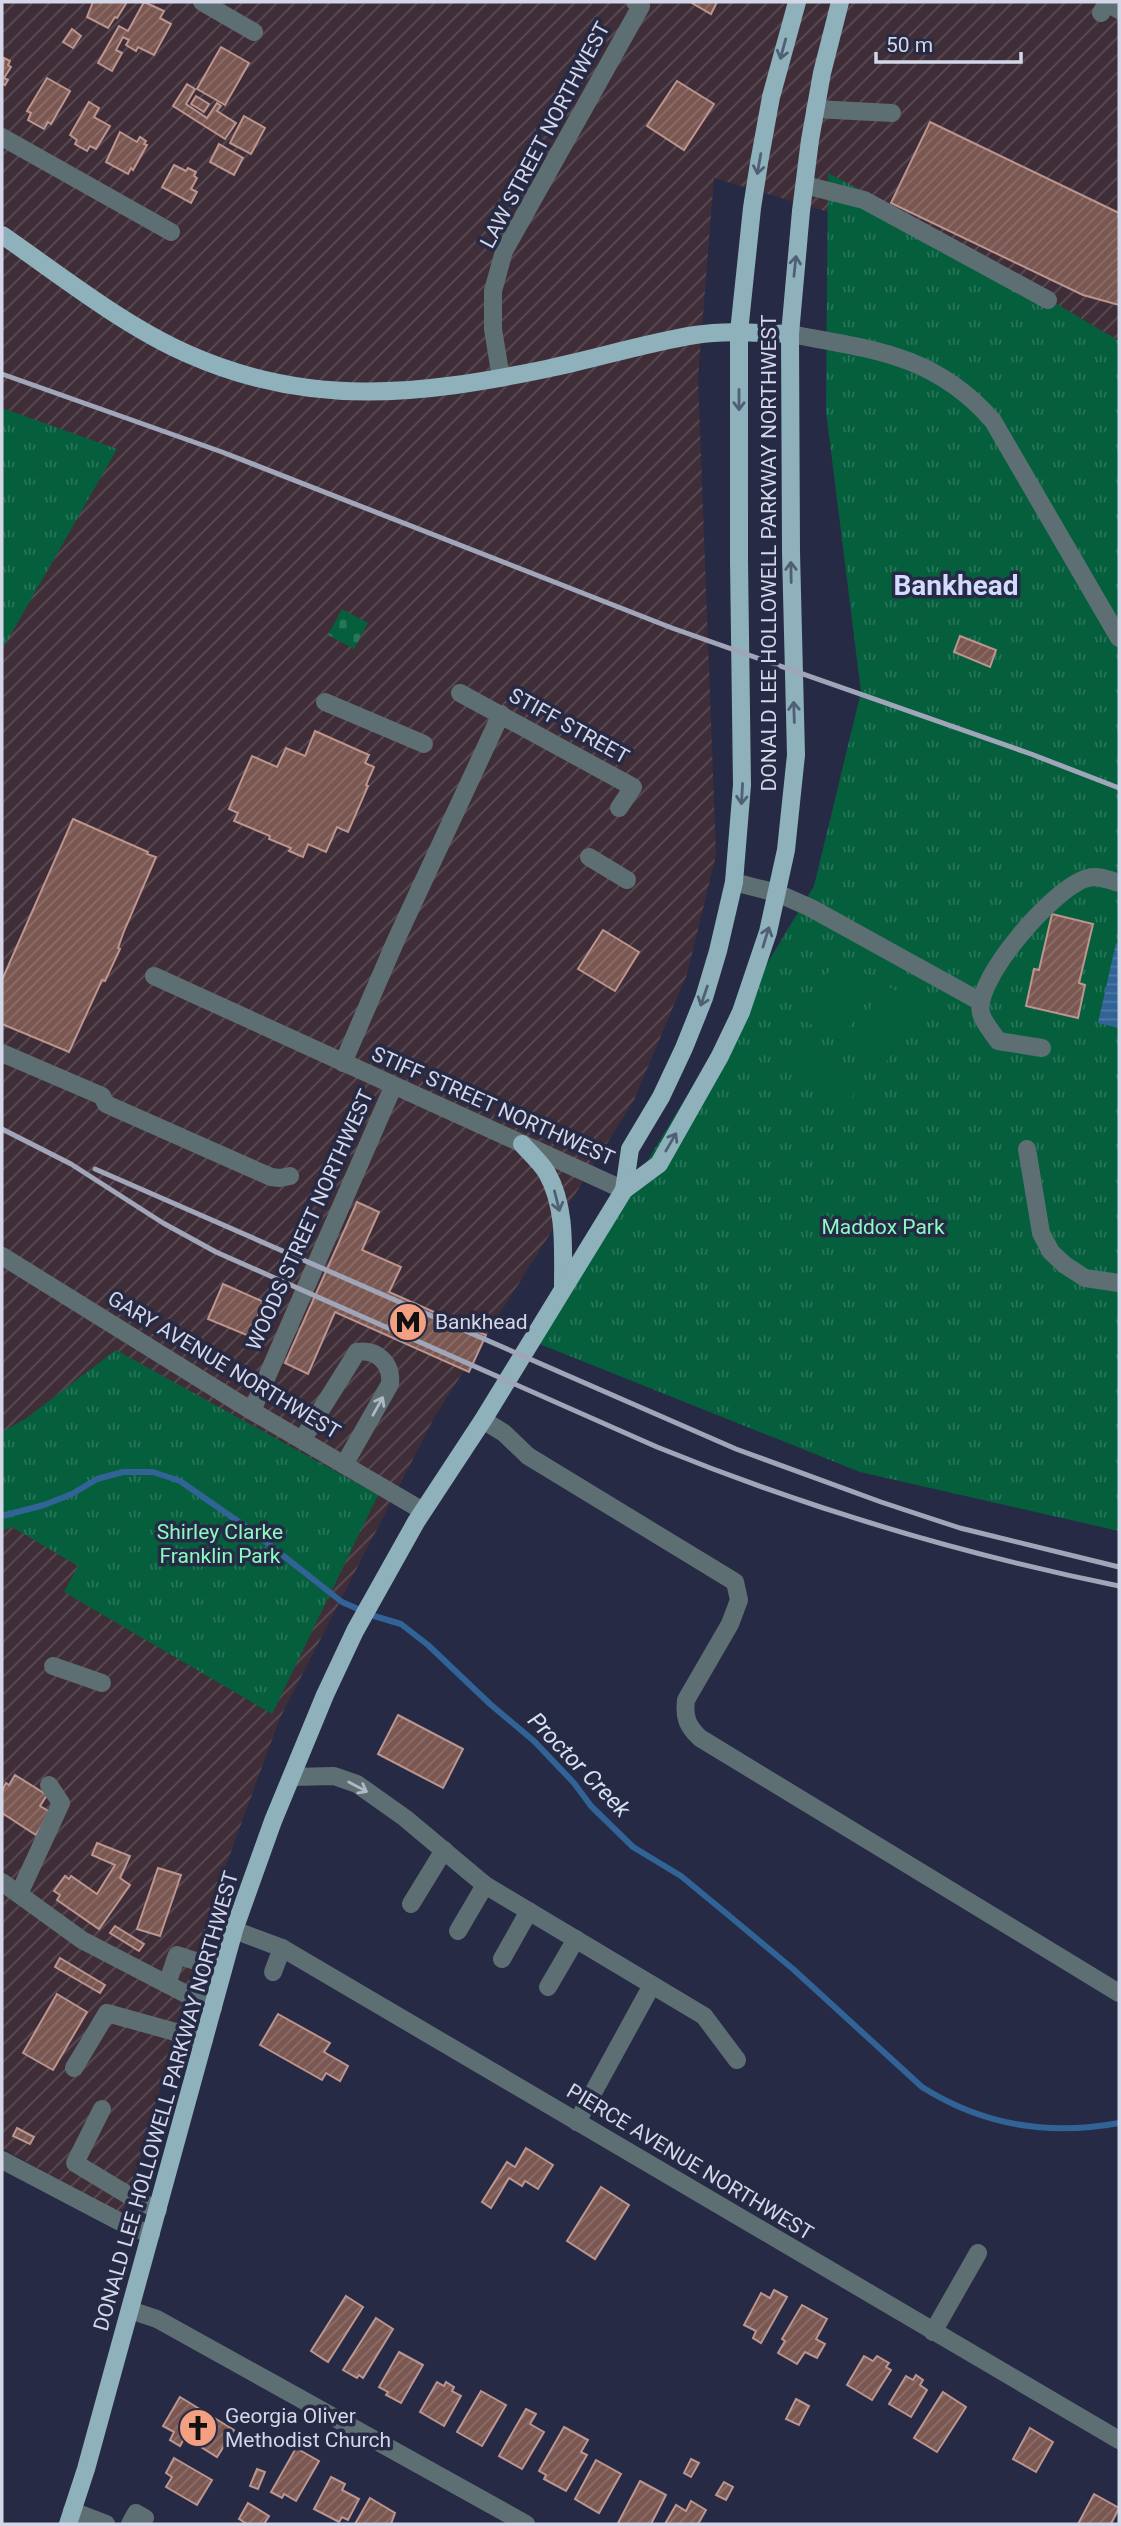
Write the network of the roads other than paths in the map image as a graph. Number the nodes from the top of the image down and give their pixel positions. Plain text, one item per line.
1 (202, 2) edge
2 (635, 2) edge
3 (797, 2) edge
4 (840, 2) edge
5 (1119, 10) edge
6 (1101, 13) dead end
7 (254, 32) dead end
8 (816, 109) junction
9 (892, 113) dead end
10 (2, 137) edge
11 (805, 185) junction
12 (171, 232) dead end
13 (2, 235) edge
14 (1048, 300) dead end
15 (739, 332) junction
16 (790, 334) junction
17 (501, 378) junction
18 (1119, 638) edge
19 (460, 694) dead end
20 (325, 702) dead end
21 (501, 714) junction
22 (424, 744) dead end
23 (619, 808) dead end
24 (589, 857) dead end
25 (627, 880) dead end
26 (734, 882) junction
27 (1119, 883) edge
28 (777, 893) junction
29 (154, 976) dead end
30 (981, 1002) junction
31 (1042, 1048) dead end
32 (2, 1053) edge
33 (343, 1063) junction
34 (393, 1087) junction
35 (522, 1144) junction
36 (1027, 1149) dead end
37 (290, 1176) dead end
38 (624, 1190) junction
39 (2, 1256) edge
40 (1119, 1283) edge
41 (564, 1286) junction
42 (252, 1411) junction
43 (483, 1420) junction
44 (302, 1440) junction
45 (344, 1465) junction
46 (423, 1511) junction
47 (53, 1666) dead end
48 (102, 1683) dead end
49 (292, 1777) junction
50 (49, 1784) dead end
51 (444, 1850) junction
52 (2, 1882) edge
53 (485, 1885) junction
54 (19, 1894) junction
55 (411, 1904) dead end
56 (529, 1911) junction
57 (234, 1930) junction
58 (458, 1931) dead end
59 (576, 1939) junction
60 (282, 1948) junction
61 (502, 1959) dead end
62 (223, 1970) junction
63 (273, 1972) dead end
64 (167, 1984) junction
65 (652, 1985) junction
66 (548, 1987) dead end
67 (1119, 1993) edge
68 (213, 2008) junction
69 (204, 2040) junction
70 (737, 2060) dead end
71 (74, 2068) dead end
72 (102, 2109) dead end
73 (577, 2122) junction
74 (2, 2160) edge
75 (158, 2210) junction
76 (151, 2234) junction
77 (978, 2253) dead end
78 (130, 2311) junction
79 (933, 2332) junction
80 (1119, 2440) edge
81 (70, 2518) edge
82 (106, 2524) edge
83 (526, 2524) edge

1 - 7 street
2 - 17 street, LAW STREET NORTHWEST
3 -> 15 main road, DONALD LEE HOLLOWELL PARKWAY NORTHWEST
4 - 8 main road, DONALD LEE HOLLOWELL PARKWAY NORTHWEST
5 - 6 street
8 - 9 street
8 - 11 main road, DONALD LEE HOLLOWELL PARKWAY NORTHWEST
10 - 12 street
11 - 14 street
16 -> 11 main road, DONALD LEE HOLLOWELL PARKWAY NORTHWEST
13 - 17 main road
15 - 16 main road
15 - 17 main road
15 -> 26 main road, DONALD LEE HOLLOWELL PARKWAY NORTHWEST
16 - 18 street
28 -> 16 main road, DONALD LEE HOLLOWELL PARKWAY NORTHWEST
19 - 21 street, STIFF STREET
20 - 22 street
21 - 23 street, STIFF STREET
21 - 33 street
24 - 25 street
26 - 28 street
26 -> 38 main road, DONALD LEE HOLLOWELL PARKWAY NORTHWEST
27 - 30 street
28 - 30 street
38 -> 28 main road, DONALD LEE HOLLOWELL PARKWAY NORTHWEST
29 - 33 street, STIFF STREET NORTHWEST
30 - 31 street
32 - 37 street
33 - 34 street, STIFF STREET NORTHWEST
34 - 35 street, STIFF STREET NORTHWEST
34 - 42 street, WOODS STREET NORTHWEST
35 - 38 street, STIFF STREET NORTHWEST
35 -> 41 main road
36 - 40 street
38 - 41 main road, DONALD LEE HOLLOWELL PARKWAY NORTHWEST
39 - 42 street, GARY AVENUE NORTHWEST
41 - 43 main road, DONALD LEE HOLLOWELL PARKWAY NORTHWEST
42 - 44 street, GARY AVENUE NORTHWEST
43 - 46 main road, DONALD LEE HOLLOWELL PARKWAY NORTHWEST
43 - 67 street
44 - 45 street, GARY AVENUE NORTHWEST
45 -> 44 street
45 - 46 street, GARY AVENUE NORTHWEST
46 - 49 main road, DONALD LEE HOLLOWELL PARKWAY NORTHWEST
47 - 48 street
49 -> 51 street
49 - 57 main road, DONALD LEE HOLLOWELL PARKWAY NORTHWEST
50 - 54 street
51 - 53 street
51 - 55 street
52 - 54 street
53 - 56 street
53 - 58 street
54 - 64 street
56 - 59 street
56 - 61 street
57 - 60 street, PIERCE AVENUE NORTHWEST
57 - 62 main road, DONALD LEE HOLLOWELL PARKWAY NORTHWEST
59 - 65 street
59 - 66 street
60 - 63 street
60 - 73 street, PIERCE AVENUE NORTHWEST
62 - 64 street
62 - 68 main road, DONALD LEE HOLLOWELL PARKWAY NORTHWEST
64 - 68 street
65 - 70 street
65 - 73 street
68 - 69 main road, DONALD LEE HOLLOWELL PARKWAY NORTHWEST
69 - 71 street
69 - 75 main road, DONALD LEE HOLLOWELL PARKWAY NORTHWEST
72 - 75 street
73 - 79 street, PIERCE AVENUE NORTHWEST
74 - 76 street
75 - 76 main road, DONALD LEE HOLLOWELL PARKWAY NORTHWEST
76 - 78 main road, DONALD LEE HOLLOWELL PARKWAY NORTHWEST
77 - 79 street
78 - 81 main road, DONALD LEE HOLLOWELL PARKWAY NORTHWEST
78 - 83 street
79 - 80 street, PIERCE AVENUE NORTHWEST
81 - 82 street

